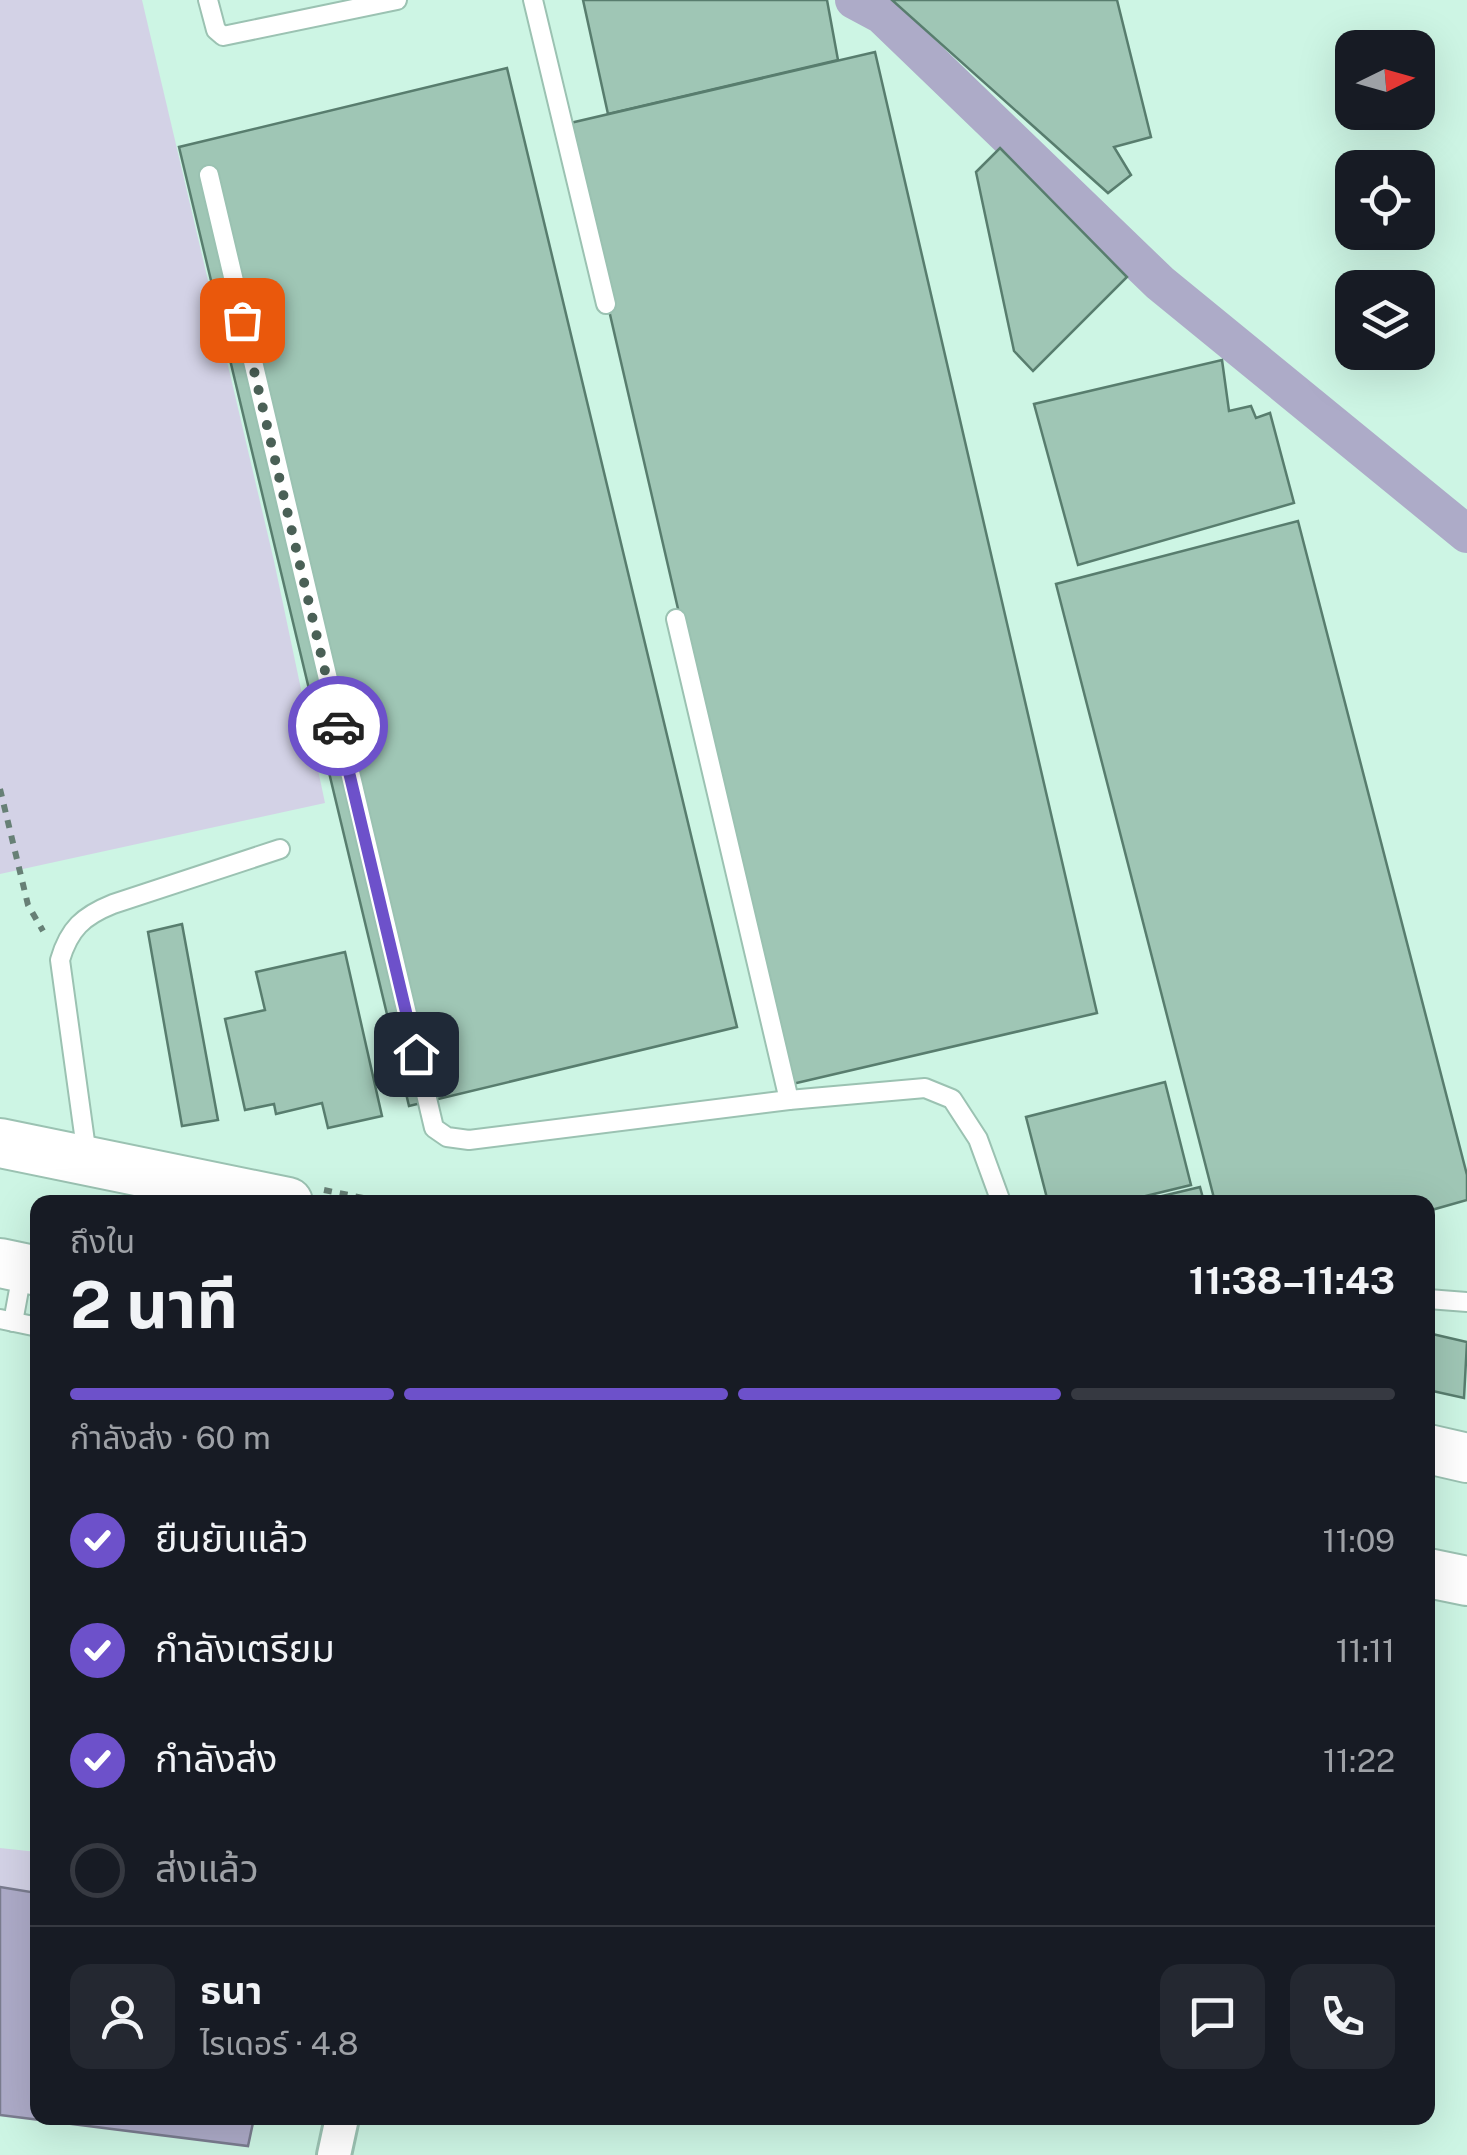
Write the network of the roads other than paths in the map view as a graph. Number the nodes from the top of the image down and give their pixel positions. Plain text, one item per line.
1 (208, 0) edge
2 (396, 0) edge
3 (533, 0) edge
4 (209, 176) dead end
5 (606, 304) dead end
6 (676, 620) dead end
7 (280, 849) dead end
8 (788, 1100) junction
9 (0, 1143) edge
10 (87, 1161) junction
11 (254, 1195) edge
12 (998, 1195) edge
13 (20, 1267) edge
14 (1435, 1300) edge
15 (1467, 1302) edge
16 (7, 1320) edge
17 (1435, 1451) edge
18 (1467, 1458) edge
19 (1435, 1574) edge
20 (1467, 1581) edge
21 (341, 2125) edge
22 (335, 2155) edge

1 - 2 lane
3 - 5 lane
4 - 8 lane
6 - 8 lane
7 - 10 lane
8 - 12 lane
9 - 10 main road
10 - 11 main road
13 - 16 lane
14 - 15 lane
17 - 18 main road
19 - 20 main road
21 - 22 street

